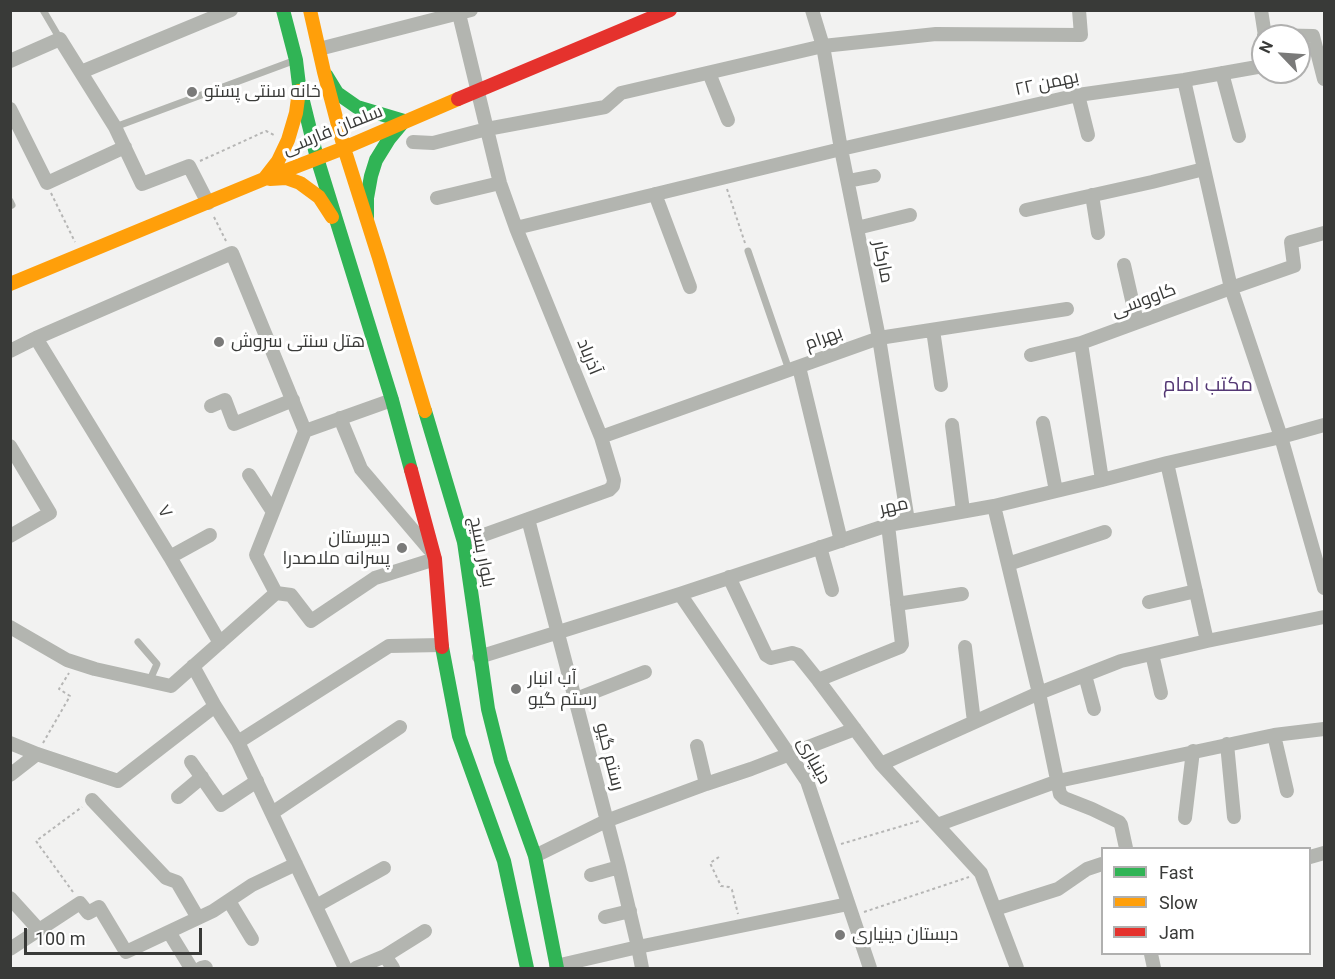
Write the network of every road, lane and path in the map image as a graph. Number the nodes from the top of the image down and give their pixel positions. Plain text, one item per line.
1 (43, 10) edge
2 (231, 10) edge
3 (283, 10) edge
4 (310, 10) edge
5 (670, 10) edge
6 (812, 10) edge
7 (1078, 10) edge
8 (465, 12) edge
9 (1311, 36) edge
10 (60, 39) junction
11 (823, 46) junction
12 (319, 49) junction
13 (296, 60) junction
14 (10, 61) edge
15 (1251, 68) edge
16 (81, 72) junction
17 (324, 72) junction
18 (709, 73) junction
19 (1222, 73) junction
20 (1324, 79) edge
21 (1184, 80) junction
22 (299, 85) junction
23 (477, 91) junction
24 (1078, 95) junction
25 (10, 109) edge
26 (728, 120) dead end
27 (404, 121) junction
28 (115, 127) junction
29 (15, 128) edge
30 (487, 129) junction
31 (1088, 135) dead end
32 (1239, 136) dead end
33 (288, 140) junction
34 (413, 141) dead end
35 (125, 147) junction
36 (344, 147) junction
37 (841, 149) junction
38 (317, 158) junction
39 (189, 166) junction
40 (1204, 169) junction
41 (874, 176) dead end
42 (723, 178) junction
43 (264, 179) junction
44 (848, 182) junction
45 (47, 183) junction
46 (501, 183) junction
47 (656, 194) junction
48 (1092, 195) junction
49 (437, 198) dead end
50 (208, 203) junction
51 (1026, 210) dead end
52 (910, 215) dead end
53 (367, 220) junction
54 (339, 227) junction
55 (516, 228) junction
56 (857, 228) junction
57 (1098, 233) dead end
58 (1324, 233) edge
59 (748, 250) joint
60 (231, 253) junction
61 (82, 255) junction
62 (1124, 265) dead end
63 (10, 284) edge
64 (690, 287) dead end
65 (1231, 288) junction
66 (1067, 309) dead end
67 (1137, 322) junction
68 (933, 330) junction
69 (36, 338) junction
70 (879, 338) junction
71 (1081, 344) junction
72 (10, 351) edge
73 (1031, 355) dead end
74 (794, 368) junction
75 (941, 385) dead end
76 (293, 400) junction
77 (393, 405) junction
78 (211, 406) dead end
79 (423, 406) junction
80 (340, 418) junction
81 (1043, 423) dead end
82 (952, 425) dead end
83 (1324, 425) edge
84 (305, 431) junction
85 (601, 437) junction
86 (1281, 437) junction
87 (10, 446) edge
88 (435, 446) junction
89 (407, 457) junction
90 (1167, 463) junction
91 (249, 474) dead end
92 (1102, 480) junction
93 (1056, 491) junction
94 (994, 506) junction
95 (963, 511) junction
96 (273, 512) junction
97 (528, 519) junction
98 (908, 522) junction
99 (888, 525) junction
100 (1105, 532) dead end
101 (210, 535) dead end
102 (10, 536) edge
103 (841, 540) junction
104 (464, 542) junction
105 (820, 548) junction
106 (434, 556) junction
107 (170, 557) junction
108 (1008, 564) junction
109 (729, 577) junction
110 (1324, 588) edge
111 (832, 590) dead end
112 (1196, 591) junction
113 (276, 593) junction
114 (680, 594) junction
115 (962, 594) dead end
116 (1149, 602) dead end
117 (897, 604) junction
118 (1324, 617) edge
119 (10, 627) edge
120 (558, 631) junction
121 (1207, 641) junction
122 (138, 642) dead end
123 (220, 643) junction
124 (442, 645) junction
125 (965, 647) dead end
126 (1152, 654) junction
127 (479, 657) junction
128 (76, 663) junction
129 (193, 666) junction
130 (645, 672) dead end
131 (1085, 675) junction
132 (818, 680) junction
133 (149, 682) junction
134 (1039, 693) junction
135 (1161, 693) dead end
136 (576, 699) junction
137 (215, 706) junction
138 (1094, 709) dead end
139 (974, 722) junction
140 (400, 727) dead end
141 (855, 729) junction
142 (1324, 729) edge
143 (1274, 735) junction
144 (238, 742) junction
145 (10, 743) edge
146 (1227, 744) junction
147 (697, 746) dead end
148 (1193, 751) junction
149 (37, 754) junction
150 (790, 754) junction
151 (191, 762) dead end
152 (881, 764) junction
153 (10, 775) edge
154 (202, 777) junction
155 (256, 781) junction
156 (1058, 781) junction
157 (706, 784) junction
158 (1287, 791) dead end
159 (178, 797) dead end
160 (92, 800) joint
161 (272, 813) junction
162 (1234, 817) dead end
163 (1185, 819) dead end
164 (606, 821) junction
165 (934, 821) junction
166 (829, 847) junction
167 (1126, 847) edge
168 (535, 856) junction
169 (719, 857) dead end
170 (296, 864) junction
171 (1101, 864) edge
172 (619, 867) junction
173 (384, 868) dead end
174 (981, 873) junction
175 (591, 875) dead end
176 (10, 898) edge
177 (229, 901) junction
178 (80, 903) junction
179 (316, 906) junction
180 (994, 909) junction
181 (850, 910) junction
182 (630, 911) junction
183 (604, 917) dead end
184 (198, 918) junction
185 (741, 926) junction
186 (39, 930) junction
187 (425, 931) dead end
188 (169, 932) junction
189 (252, 939) dead end
190 (638, 947) junction
191 (10, 949) edge
192 (385, 956) junction
193 (556, 967) edge
194 (191, 969) edge
195 (201, 969) edge
196 (206, 969) edge
197 (345, 969) edge
198 (356, 969) edge
199 (393, 969) edge
200 (527, 969) edge
201 (642, 969) edge
202 (870, 969) edge
203 (1017, 969) edge

1 - 10 lane
2 - 16 street
3 - 13 main road
4 - 12 main road, بلوار بسیج
5 - 23 main road, سلمان فارسی
6 - 11 street, مارکار
7 - 11 street
8 - 12 street
8 - 23 street, آذرباد
9 - 20 street
10 - 14 street
10 - 16 street
11 - 18 street
11 - 37 street, مارکار
12 - 17 main road, بلوار بسیج
13 - 22 main road
13 - 28 lane
15 - 19 street, ۲۲ بهمن
16 - 28 street
17 - 27 main road
17 - 36 main road, بلوار بسیج
18 - 26 street
18 - 30 street
19 - 21 street, ۲۲ بهمن
19 - 32 street
21 - 24 street, ۲۲ بهمن
21 - 40 street
22 - 33 main road
22 - 38 main road
23 - 27 main road, سلمان فارسی
23 - 30 street, آذرباد
24 - 31 street
24 - 37 street, ۲۲ بهمن
25 - 29 street
27 - 36 main road, سلمان فارسی
27 - 53 main road
28 - 35 street
29 - 45 street
30 - 34 street
30 - 46 street, آذرباد
33 - 39 path
33 - 43 main road
35 - 39 street
35 - 45 street
36 - 38 main road, سلمان فارسی
36 - 53 main road, بلوار بسیج
37 - 42 street, ۲۲ بهمن
37 - 44 street, مارکار
38 - 43 main road, سلمان فارسی
38 - 54 main road
39 - 50 street
40 - 48 street
40 - 65 street
41 - 44 street
42 - 47 street, ۲۲ بهمن
42 - 59 path
43 - 50 main road, سلمان فارسی
43 - 54 main road
44 - 56 street, مارکار
45 - 61 path
46 - 49 street
46 - 55 street, آذرباد
47 - 55 street, ۲۲ بهمن
47 - 64 street
48 - 51 street
48 - 57 street
50 - 60 path
50 - 61 main road, سلمان فارسی
52 - 56 street
53 - 79 main road, بلوار بسیج
54 - 77 main road
55 - 85 street, آذرباد
56 - 70 street, مارکار
58 - 65 street, کاووسی
59 - 74 lane
60 - 69 street
60 - 76 street
61 - 63 main road, سلمان فارسی
62 - 67 street
65 - 67 street, کاووسی
65 - 86 street
66 - 68 street, بهرام
67 - 71 street, کاووسی
68 - 70 street, بهرام
68 - 75 street
69 - 72 street
69 - 107 street, ۷
70 - 74 street, بهرام
70 - 98 street, مارکار
71 - 73 street, کاووسی
71 - 92 street
74 - 85 street, بهرام
74 - 103 street
76 - 78 street
76 - 84 street
77 - 79 main road
77 - 80 street
77 - 89 main road
79 - 88 main road, بلوار بسیج
80 - 84 street
80 - 106 street
81 - 93 street
82 - 95 street
83 - 86 street, مهر
84 - 96 street
85 - 97 street, آذرباد
86 - 90 street, مهر
86 - 110 street
87 - 102 street
88 - 89 main road
88 - 104 main road, بلوار بسیج
89 - 106 main road
90 - 92 street, مهر
90 - 112 street
91 - 96 street
92 - 93 street, مهر
93 - 94 street, مهر
94 - 95 street, مهر
94 - 108 street
95 - 98 street, مهر
96 - 113 street
97 - 104 street, آذرباد
97 - 120 street, رستم گیو
98 - 99 street, مهر
99 - 103 street, مهر
99 - 117 street
100 - 108 street
101 - 107 street
103 - 105 street, مهر
104 - 127 main road, بلوار بسیج
105 - 109 street, مهر
105 - 111 street
106 - 113 street
106 - 124 main road
107 - 123 street, ۷
108 - 134 street
109 - 114 street, مهر
109 - 132 street
112 - 116 street
112 - 121 street
113 - 123 street
114 - 120 street, مهر
114 - 150 street, دینیاری
115 - 117 street
117 - 132 street
118 - 121 street
119 - 128 street
120 - 127 street, مهر
120 - 136 street, رستم گیو
121 - 126 street
122 - 133 lane
123 - 129 street
124 - 144 street
124 - 200 main road
125 - 139 street
126 - 131 street
126 - 135 street
127 - 168 main road, بلوار بسیج
128 - 133 street
128 - 149 path
129 - 133 street
129 - 137 street
130 - 136 street
131 - 134 street
131 - 138 street
132 - 141 street
134 - 139 street
134 - 156 street
136 - 164 street, رستم گیو
137 - 144 street
137 - 149 street
139 - 152 street
140 - 161 street
141 - 150 street
141 - 152 street
142 - 143 street
143 - 146 street
143 - 158 street
144 - 155 street
145 - 149 street
146 - 148 street
146 - 162 street
147 - 157 street
148 - 156 street
148 - 163 street
149 - 153 street
150 - 157 street
150 - 166 street, دینیاری
151 - 154 street
152 - 165 street
154 - 155 street
154 - 159 street
155 - 161 street
156 - 165 street
156 - 167 street
157 - 164 street
160 - 178 path
160 - 184 street
161 - 170 street
164 - 168 street
164 - 172 street, رستم گیو
165 - 166 path
165 - 174 street
166 - 181 street, دینیاری
168 - 193 main road, بلوار بسیج
169 - 185 path
170 - 177 street
170 - 179 street
171 - 180 street
172 - 175 street
172 - 182 street, رستم گیو
173 - 179 street
174 - 180 street
174 - 181 path
176 - 186 street
177 - 184 street
177 - 189 street
178 - 186 street
178 - 188 street
179 - 197 street
180 - 203 street
181 - 185 street
181 - 202 street, دینیاری
182 - 183 street
182 - 190 street, رستم گیو
184 - 188 street
185 - 190 street
186 - 191 street
187 - 192 street
188 - 194 street
190 - 193 street
190 - 201 street, رستم گیو
192 - 198 street
192 - 199 street
195 - 196 street

